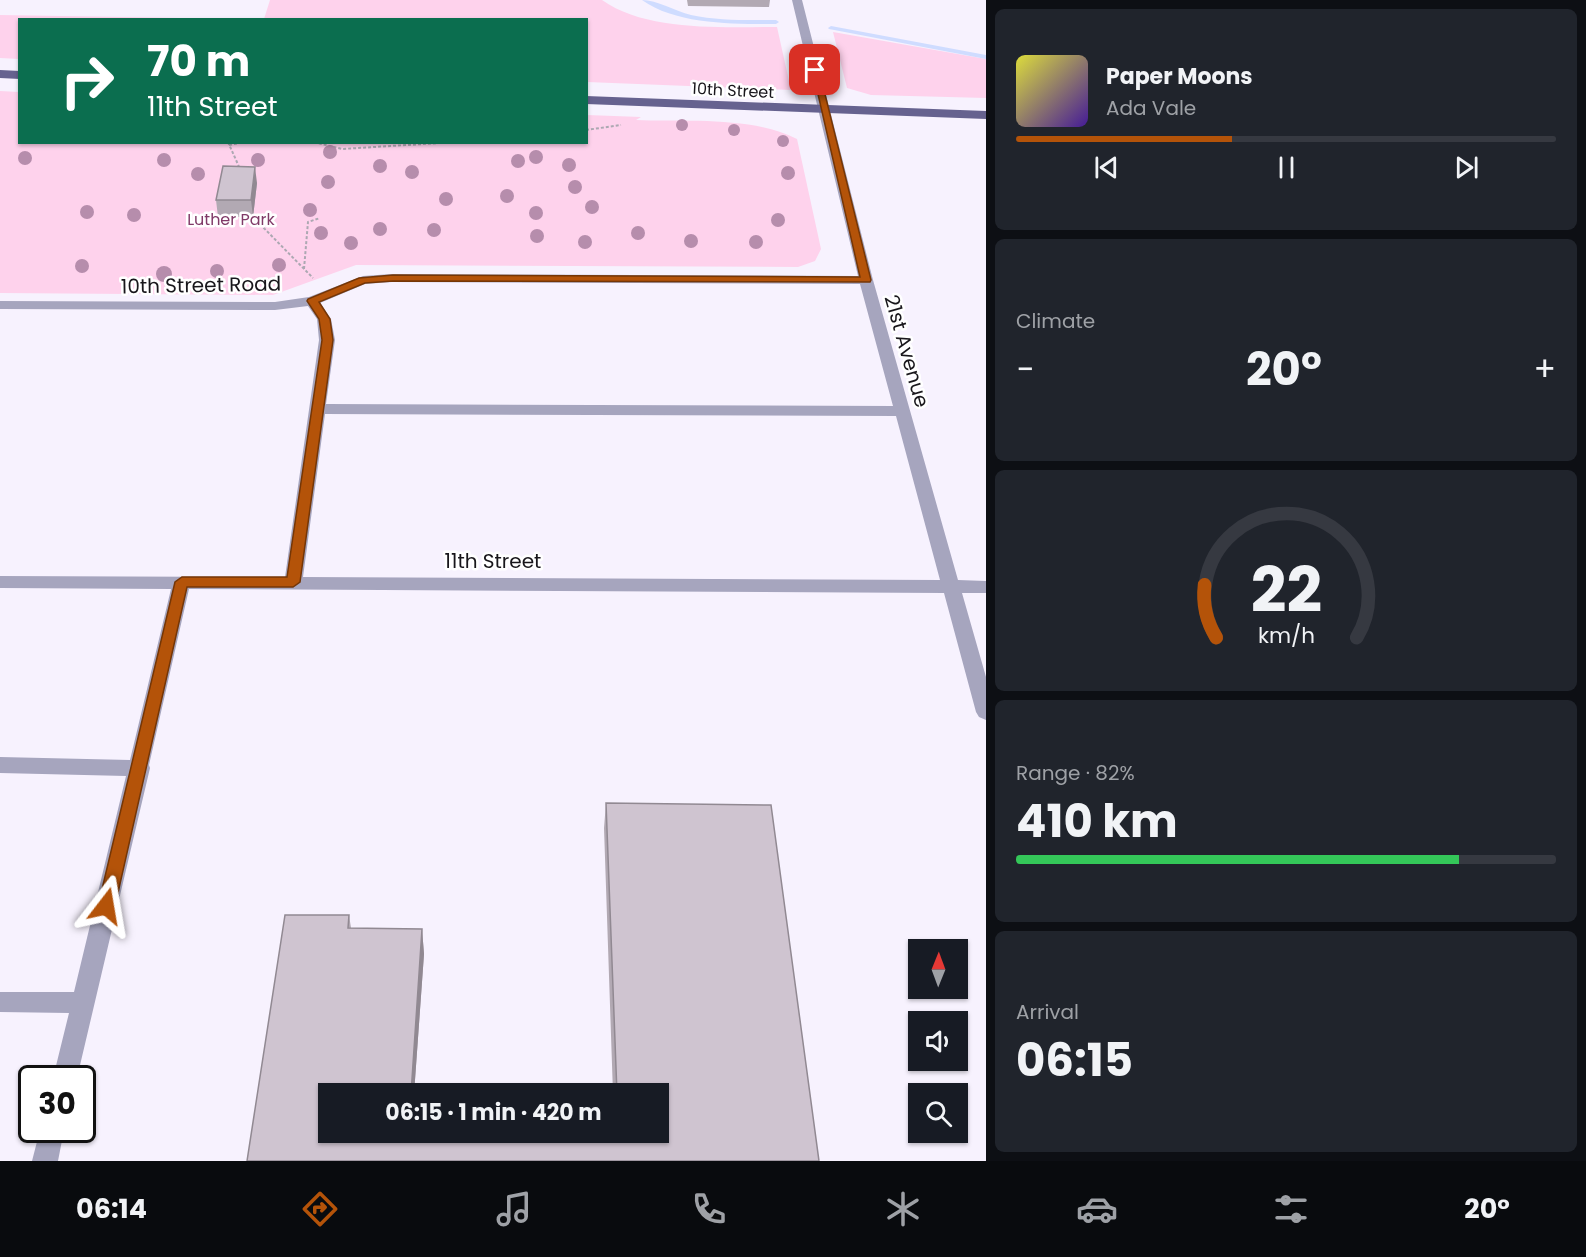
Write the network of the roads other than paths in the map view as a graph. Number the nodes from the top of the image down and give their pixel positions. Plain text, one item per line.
1 (798, 0) edge
2 (0, 74) edge
3 (18, 75) edge
4 (588, 100) edge
5 (824, 111) junction
6 (986, 116) edge
7 (866, 280) junction
8 (312, 301) junction
9 (0, 305) edge
10 (317, 409) junction
11 (902, 411) junction
12 (0, 582) edge
13 (182, 582) junction
14 (293, 582) junction
15 (951, 587) junction
16 (986, 588) edge
17 (986, 712) edge
18 (0, 765) edge
19 (140, 768) junction
20 (0, 1002) edge
21 (83, 1003) junction
22 (68, 1065) edge
23 (49, 1143) edge
24 (45, 1161) edge

1 - 5 street, 21st Avenue
2 - 3 main road
4 - 5 main road, 10th Street
5 - 6 main road, 10th Street
5 - 7 street, 21st Avenue
7 - 8 street, 10th Street Road
7 - 11 street, 21st Avenue
8 - 9 street, 10th Street Road
8 - 10 street
10 - 11 street
10 - 14 street
11 - 15 street, 21st Avenue
12 - 13 street, 11th Street
13 - 14 street, 11th Street
13 - 19 street
14 - 15 street, 11th Street
15 - 16 street, 11th Street
15 - 17 street, 21st Avenue
18 - 19 street
19 - 21 street
20 - 21 street
21 - 22 street
23 - 24 street

